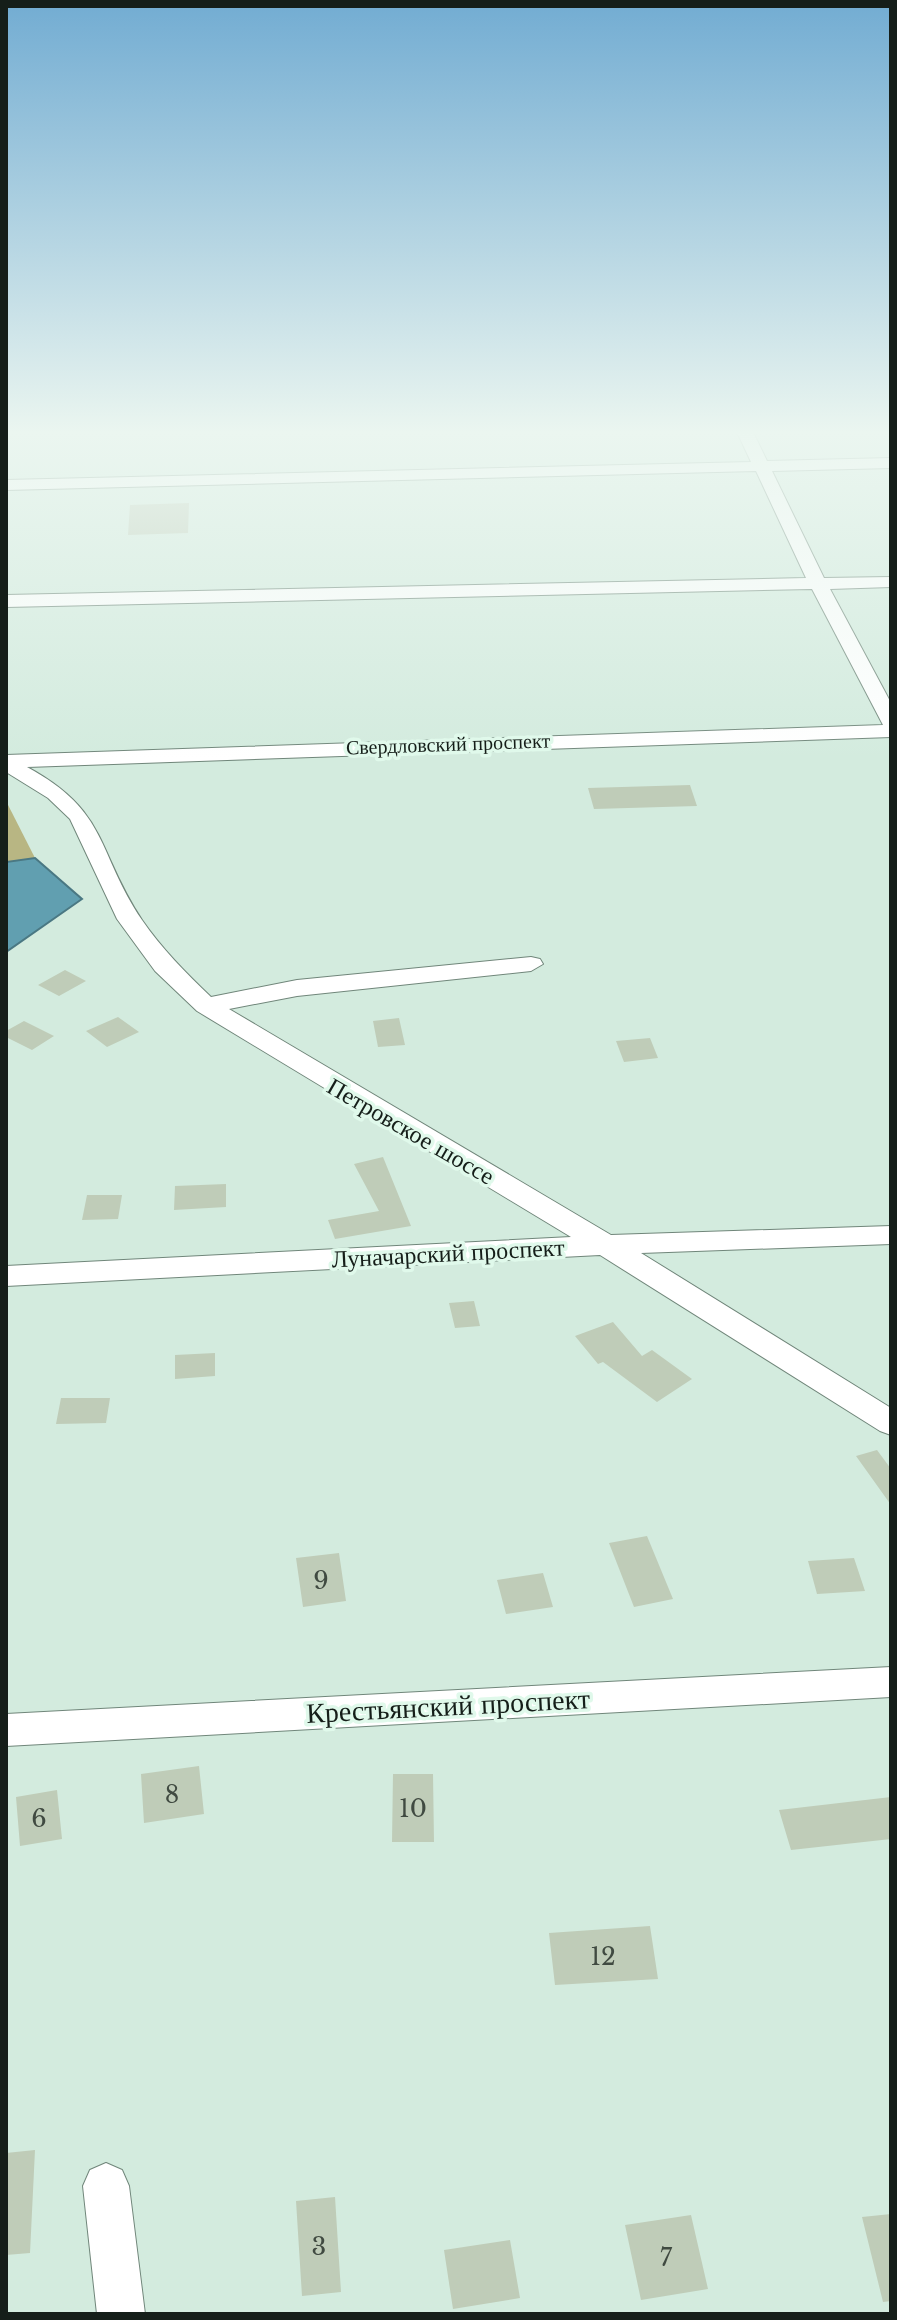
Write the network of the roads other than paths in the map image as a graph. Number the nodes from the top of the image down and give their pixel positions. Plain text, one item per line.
1 (798, 542) edge
2 (891, 582) edge
3 (818, 584) junction
4 (6, 601) edge
5 (891, 722) edge
6 (891, 731) edge
7 (6, 762) edge
8 (531, 964) dead end
9 (206, 1006) junction
10 (891, 1235) edge
11 (606, 1245) junction
12 (6, 1276) edge
13 (891, 1423) edge
14 (891, 1682) edge
15 (6, 1730) edge
16 (106, 2186) dead end
17 (121, 2314) edge

1 - 3 street
2 - 3 street
3 - 4 street
3 - 5 street
6 - 7 street, Свердловский проспект
7 - 9 street, Петровское шоссе
8 - 9 street
9 - 11 street, Петровское шоссе
10 - 11 street, Луначарский проспект
11 - 12 street, Луначарский проспект
11 - 13 street, Петровское шоссе
14 - 15 street, Крестьянский проспект
16 - 17 street

